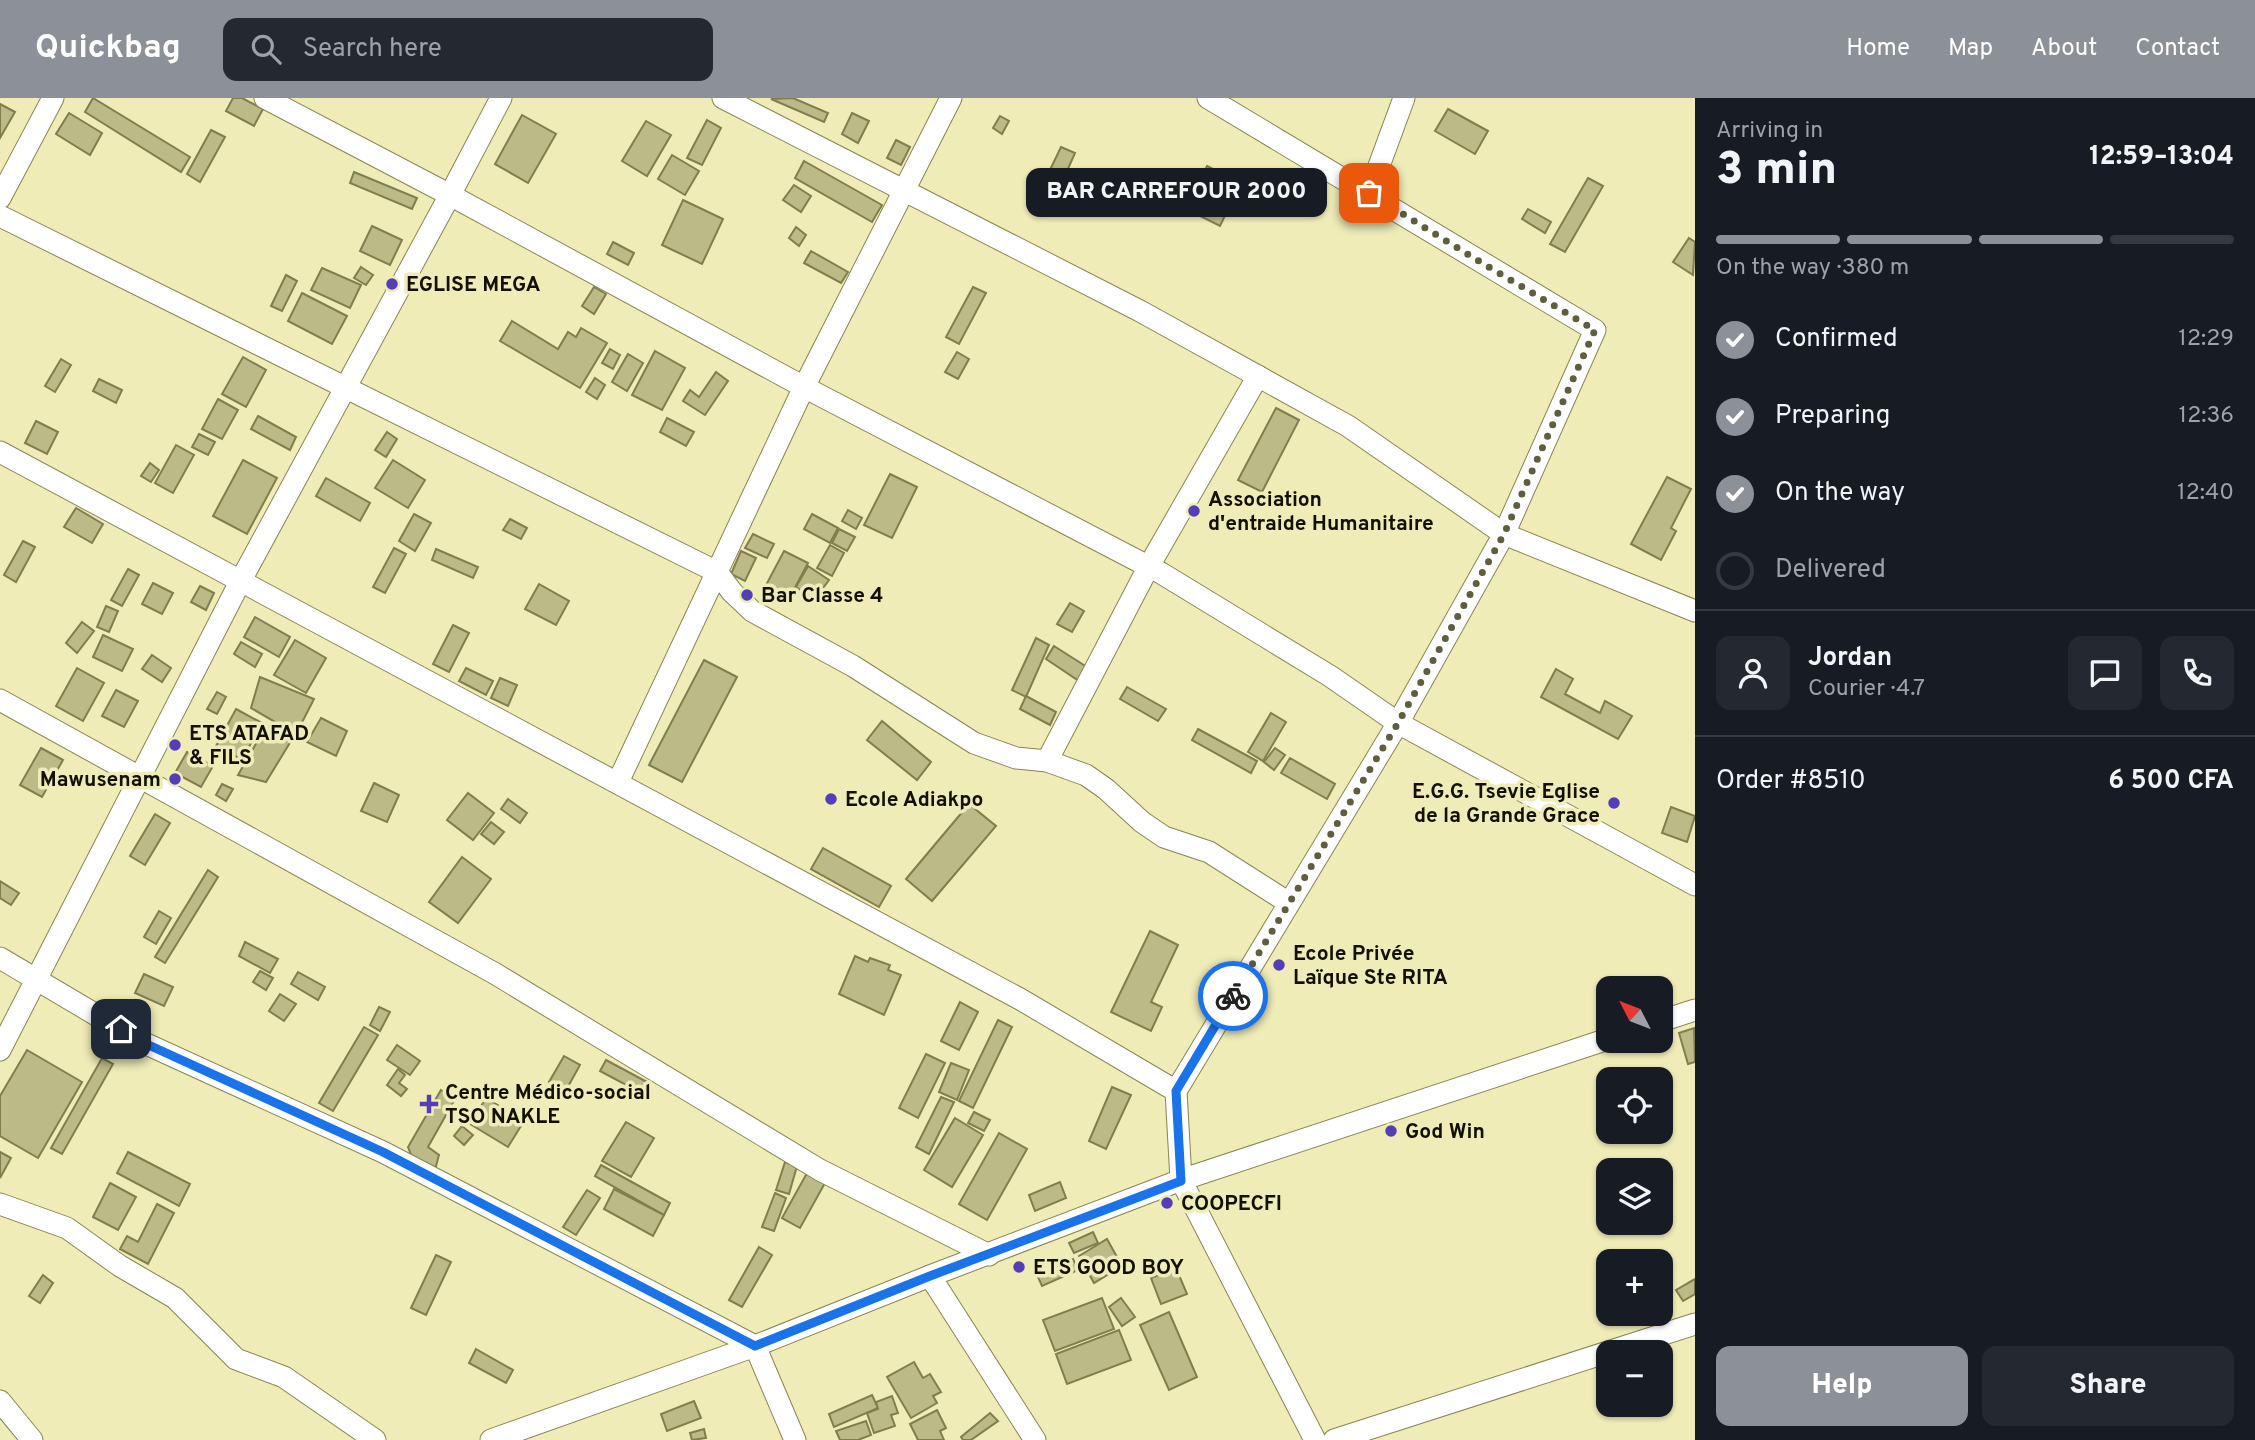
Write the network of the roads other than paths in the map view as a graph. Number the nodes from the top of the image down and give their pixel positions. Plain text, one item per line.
1 (53, 98) edge
2 (500, 98) edge
3 (723, 98) edge
4 (951, 98) edge
5 (1208, 98) edge
6 (1404, 98) edge
7 (275, 100) edge
8 (903, 192) junction
9 (1369, 193) junction
10 (450, 195) junction
11 (0, 198) edge
12 (0, 216) edge
13 (1258, 376) junction
14 (804, 387) junction
15 (345, 388) junction
16 (0, 452) edge
17 (1504, 534) junction
18 (1149, 566) junction
19 (717, 572) junction
20 (241, 580) junction
21 (1695, 611) edge
22 (0, 700) edge
23 (1398, 723) junction
24 (1047, 761) junction
25 (139, 778) junction
26 (618, 782) junction
27 (1695, 885) edge
28 (1289, 903) junction
29 (0, 958) edge
30 (36, 979) junction
31 (1695, 1010) edge
32 (1673, 1017) edge
33 (1596, 1042) edge
34 (0, 1050) edge
35 (1176, 1091) junction
36 (1181, 1181) junction
37 (0, 1204) edge
38 (989, 1255) junction
39 (930, 1276) junction
40 (1695, 1324) edge
41 (755, 1346) junction
42 (0, 1401) edge
43 (32, 1440) edge
44 (374, 1440) edge
45 (491, 1440) edge
46 (795, 1440) edge
47 (1035, 1440) edge
48 (1315, 1440) edge
49 (1334, 1440) edge

1 - 11 street
2 - 10 street
3 - 8 street
4 - 8 street
5 - 9 street
6 - 9 street
7 - 10 street
8 - 13 street
8 - 14 street
9 - 17 street
10 - 14 street
10 - 15 street
12 - 15 street
13 - 17 street
13 - 18 street
14 - 18 street
14 - 19 street
15 - 19 street
15 - 20 street
16 - 20 street
17 - 21 street
17 - 23 street
18 - 23 street
18 - 24 street
19 - 24 street
19 - 26 street
20 - 25 street
20 - 26 street
22 - 25 street
23 - 27 street
23 - 28 street
24 - 28 street
25 - 30 street
25 - 38 street
26 - 35 street
28 - 35 street
29 - 30 street
30 - 34 street
30 - 41 street
31 - 32 street
33 - 36 street
35 - 36 street
36 - 38 street
36 - 48 street
37 - 44 street
38 - 39 street
39 - 41 street
39 - 47 street
40 - 49 street
41 - 45 street
41 - 46 street
42 - 43 street

